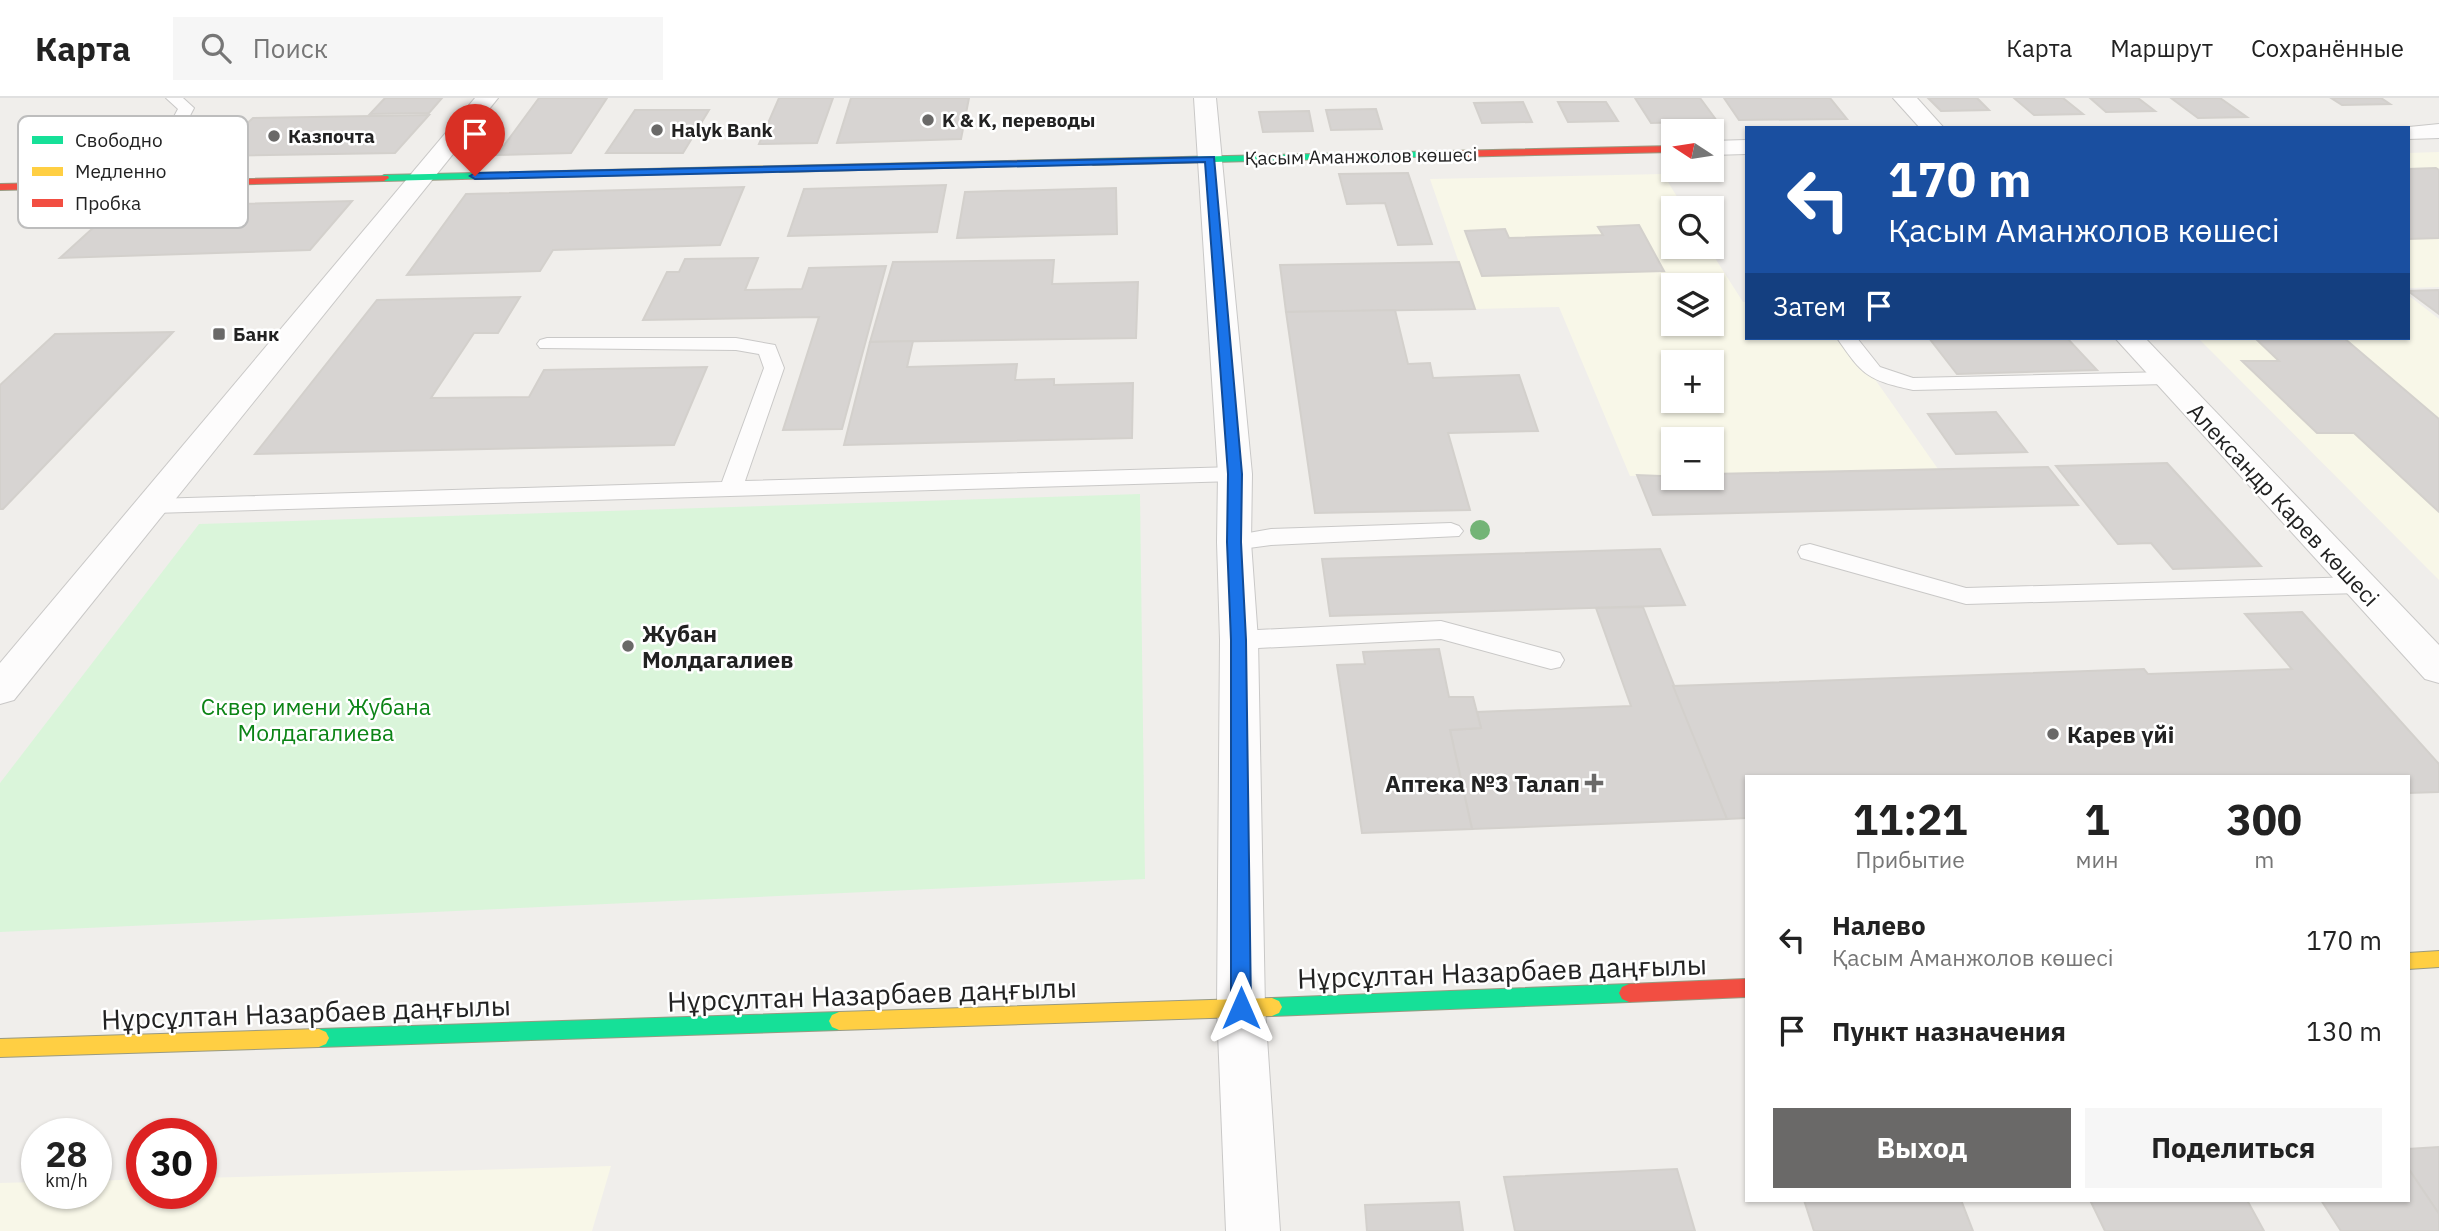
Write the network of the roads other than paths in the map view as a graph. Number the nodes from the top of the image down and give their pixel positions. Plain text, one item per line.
1 (174, 98) edge
2 (486, 98) edge
3 (1205, 98) edge
4 (1904, 98) edge
5 (182, 116) edge
6 (1931, 126) edge
7 (2439, 131) edge
8 (2410, 132) edge
9 (1745, 147) edge
10 (1724, 148) edge
11 (1661, 149) edge
12 (1210, 159) junction
13 (420, 177) junction
14 (248, 181) edge
15 (0, 187) edge
16 (18, 187) edge
17 (1848, 340) edge
18 (2131, 340) edge
19 (547, 344) dead end
20 (2166, 378) junction
21 (1235, 474) junction
22 (732, 488) junction
23 (153, 506) junction
24 (1451, 531) dead end
25 (1234, 542) junction
26 (1810, 552) dead end
27 (2360, 585) junction
28 (1238, 640) junction
29 (1551, 660) dead end
30 (2439, 669) edge
31 (0, 690) edge
32 (2439, 959) edge
33 (2410, 961) edge
34 (1745, 988) edge
35 (1241, 1008) junction
36 (0, 1048) edge
37 (1253, 1231) edge

1 - 5 lane
2 - 13 street
3 - 12 street
4 - 6 street
7 - 8 street
9 - 10 street
11 - 12 street, Қасым Аманжолов көшесі
12 - 13 street, Қасым Аманжолов көшесі
12 - 21 street
13 - 14 street, Қасым Аманжолов көшесі
13 - 23 street
15 - 16 street, Қасым Аманжолов көшесі
17 - 20 lane
18 - 20 street, Александр Карев көшесі
19 - 22 lane
20 - 27 street, Александр Карев көшесі
21 - 22 lane
21 - 25 street
22 - 23 lane
23 - 31 street
24 - 25 lane
25 - 28 street
26 - 27 lane
27 - 30 street, Александр Карев көшесі
28 - 29 lane
28 - 35 street
32 - 33 street
34 - 35 street, Нұрсұлтан Назарбаев даңғылы
35 - 36 street, Нұрсұлтан Назарбаев даңғылы
35 - 37 street

